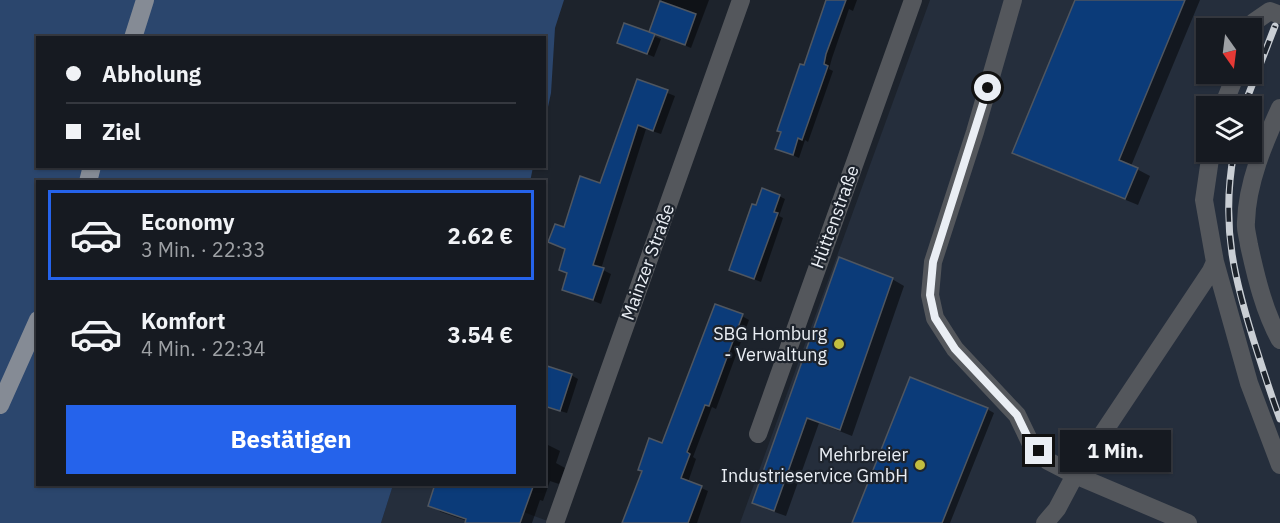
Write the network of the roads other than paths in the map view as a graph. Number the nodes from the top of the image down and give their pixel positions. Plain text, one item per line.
1 (131, 0) edge
2 (144, 0) edge
3 (741, 0) edge
4 (913, 0) edge
5 (1013, 0) edge
6 (1280, 15) edge
7 (1260, 18) edge
8 (123, 36) edge
9 (134, 36) edge
10 (1280, 108) edge
11 (1210, 162) edge
12 (1215, 262) junction
13 (36, 324) edge
14 (1280, 340) edge
15 (0, 405) edge
16 (758, 434) dead end
17 (1280, 465) edge
18 (1075, 475) junction
19 (555, 523) edge
20 (1045, 523) edge
21 (1188, 523) edge

1 - 8 main road
2 - 9 main road
3 - 19 street, Mainzer Straße
4 - 16 street, Hüttenstraße
5 - 18 street
6 - 7 street
10 - 14 street
11 - 12 street
12 - 17 street
12 - 18 street
13 - 15 main road
18 - 20 street
18 - 21 street

